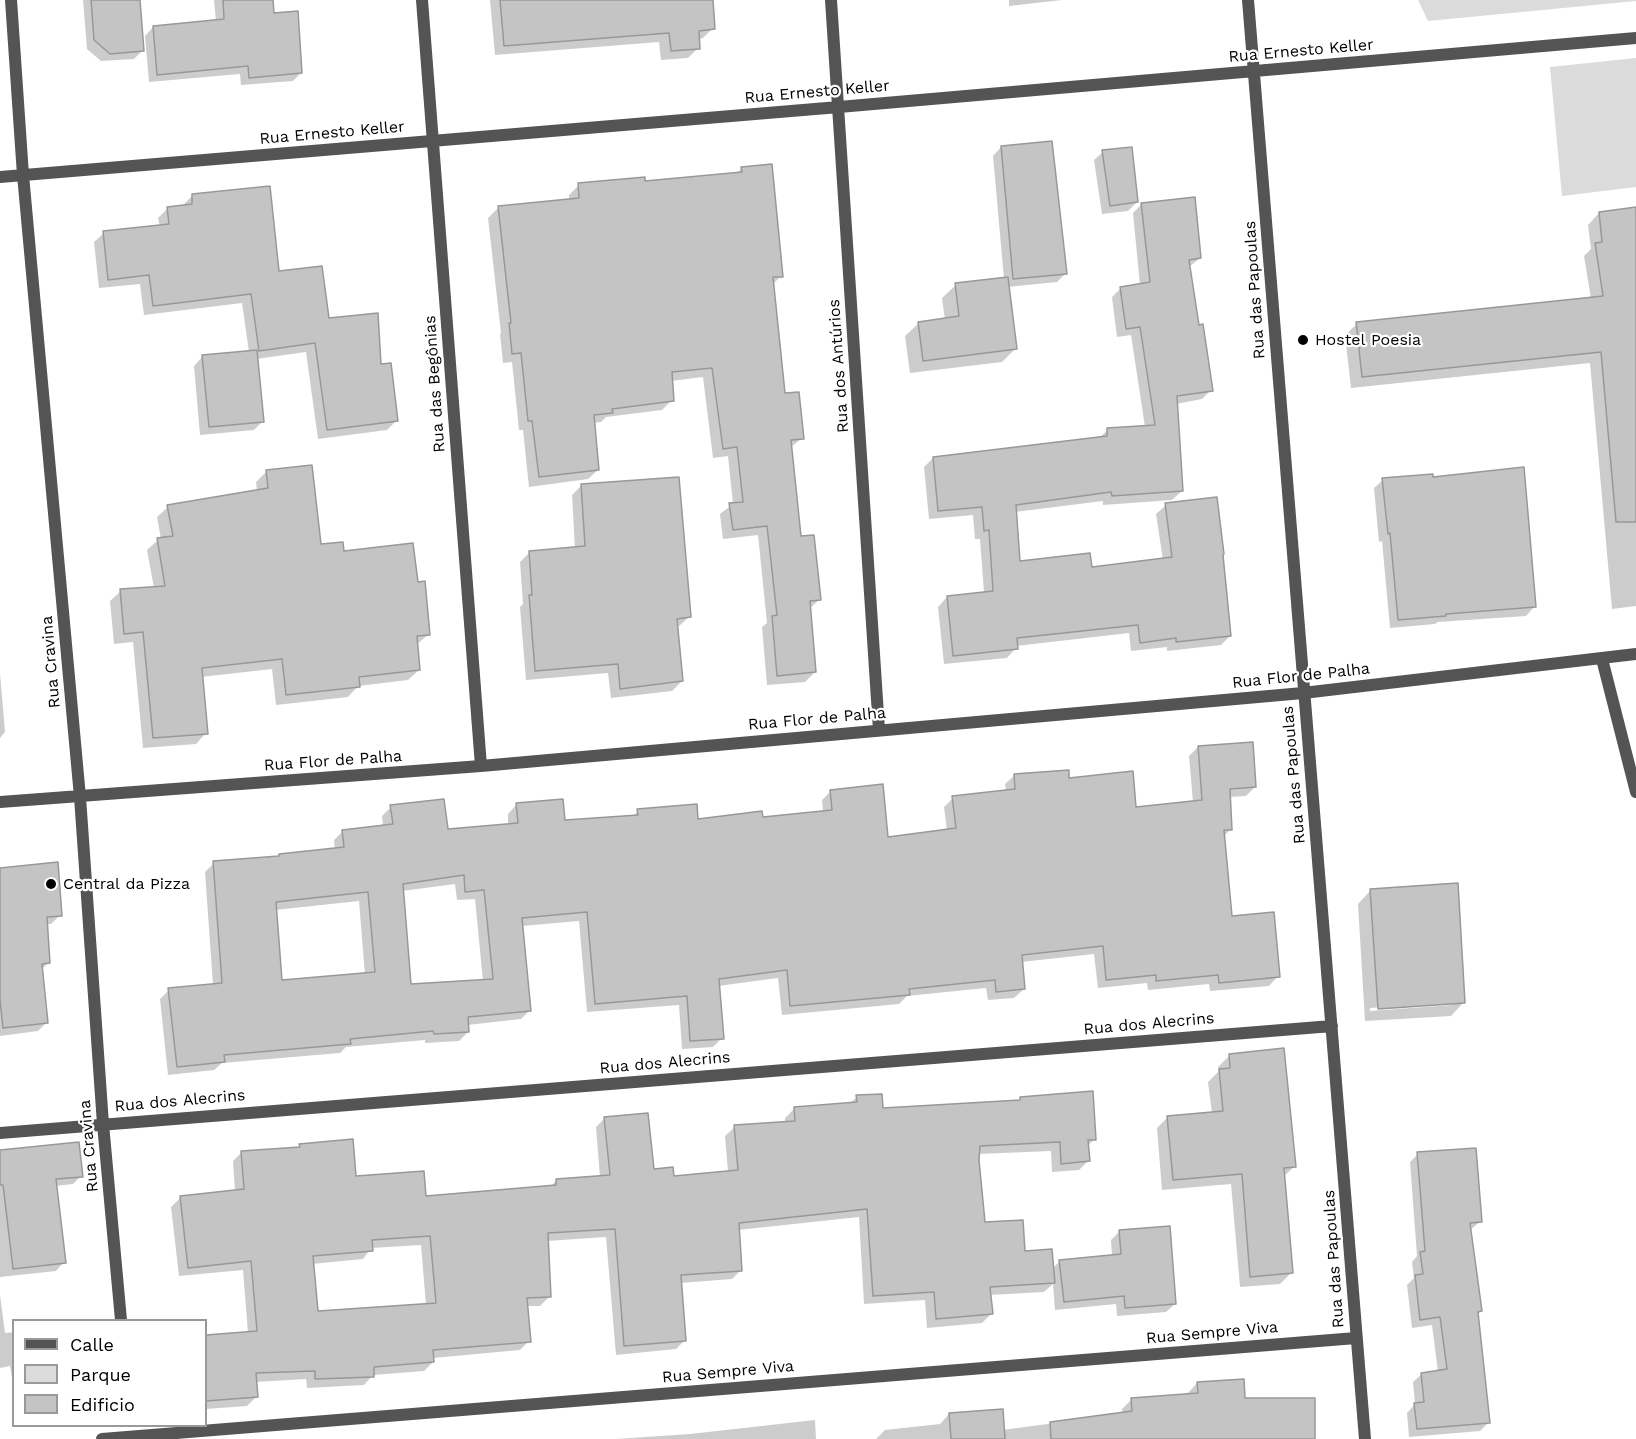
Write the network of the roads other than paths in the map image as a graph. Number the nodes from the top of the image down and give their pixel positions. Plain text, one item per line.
1 (11, 0) edge
2 (422, 0) edge
3 (831, 0) edge
4 (1248, 0) edge
5 (1636, 38) edge
6 (1255, 71) junction
7 (839, 107) junction
8 (432, 141) junction
9 (23, 175) junction
10 (0, 177) edge
11 (1636, 654) edge
12 (1602, 659) junction
13 (1304, 693) junction
14 (879, 730) junction
15 (481, 766) junction
16 (1636, 792) edge
17 (80, 797) junction
18 (0, 802) edge
19 (1332, 1026) junction
20 (103, 1124) junction
21 (0, 1133) edge
22 (121, 1319) edge
23 (1356, 1338) junction
24 (131, 1434) edge
25 (102, 1439) edge
26 (1365, 1439) edge

1 - 9 street, Rua Cravina
2 - 8 street, Rua das Begônias
3 - 7 street, Rua dos Antúrios
4 - 6 street, Rua das Papoulas
5 - 6 street, Rua Ernesto Keller
6 - 7 street, Rua Ernesto Keller
6 - 13 street, Rua das Papoulas
7 - 8 street, Rua Ernesto Keller
7 - 14 street, Rua dos Antúrios
8 - 9 street, Rua Ernesto Keller
8 - 15 street, Rua das Begônias
9 - 10 street, Rua Ernesto Keller
9 - 17 street, Rua Cravina
11 - 12 street, Rua Flor de Palha
12 - 13 street, Rua Flor de Palha
12 - 16 street
13 - 14 street, Rua Flor de Palha
13 - 19 street, Rua das Papoulas
14 - 15 street, Rua Flor de Palha
15 - 17 street, Rua Flor de Palha
17 - 18 street, Rua Flor de Palha
17 - 20 street, Rua Cravina
19 - 20 street, Rua dos Alecrins
19 - 23 street, Rua das Papoulas
20 - 21 street, Rua dos Alecrins
20 - 22 street, Rua Cravina
23 - 24 street, Rua Sempre Viva
23 - 26 street, Rua das Papoulas
24 - 25 street, Rua Sempre Viva

